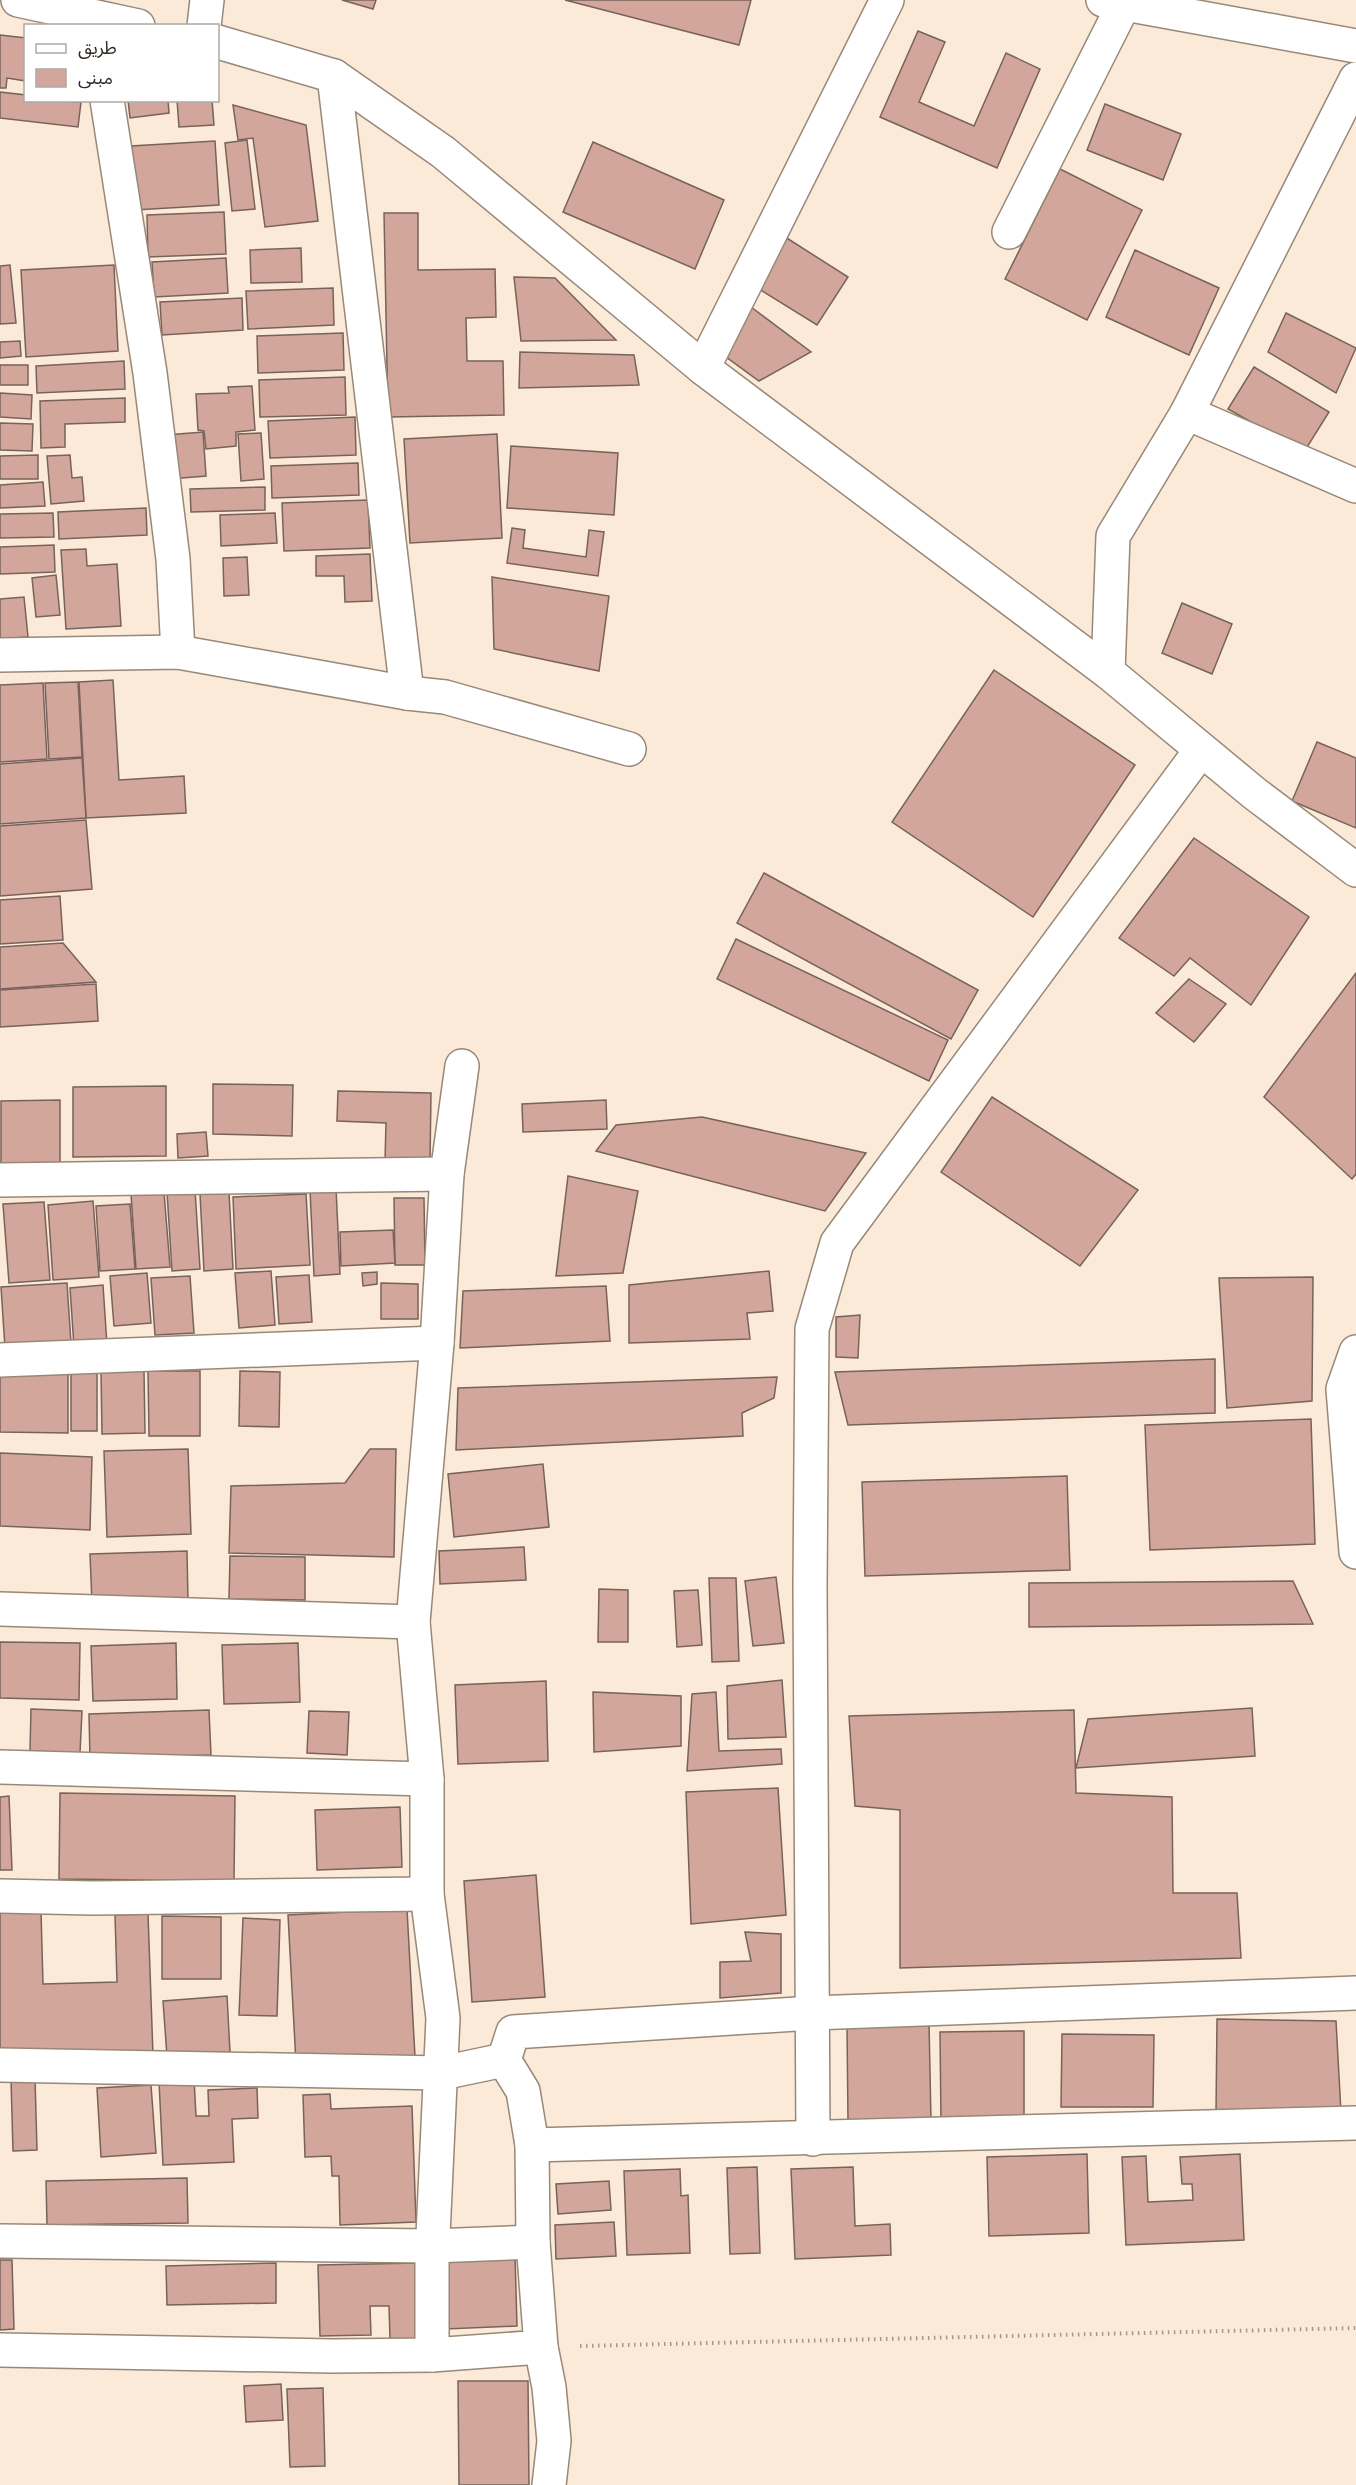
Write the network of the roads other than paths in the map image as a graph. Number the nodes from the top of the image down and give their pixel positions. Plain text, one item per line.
1 (18, 0) edge
2 (207, 0) edge
3 (887, 0) edge
4 (1114, 2) edge
5 (121, 24) edge
6 (204, 24) edge
7 (219, 42) edge
8 (1356, 46) edge
9 (334, 76) junction
10 (1356, 79) edge
11 (107, 102) edge
12 (1009, 232) dead end
13 (704, 368) junction
14 (1187, 413) junction
15 (1356, 486) edge
16 (178, 652) junction
17 (0, 655) edge
18 (1108, 672) junction
19 (407, 693) junction
20 (629, 749) dead end
21 (1202, 750) junction
22 (1356, 870) edge
23 (462, 1066) dead end
24 (447, 1174) junction
25 (0, 1180) edge
26 (437, 1342) junction
27 (1356, 1352) edge
28 (0, 1360) edge
29 (1356, 1552) edge
30 (0, 1609) edge
31 (413, 1622) junction
32 (0, 1767) edge
33 (427, 1779) junction
34 (427, 1894) junction
35 (0, 1896) edge
36 (1356, 1993) edge
37 (812, 2013) junction
38 (504, 2060) junction
39 (0, 2065) edge
40 (442, 2073) junction
41 (1356, 2123) edge
42 (813, 2139) junction
43 (532, 2145) junction
44 (0, 2241) edge
45 (533, 2242) junction
46 (432, 2246) junction
47 (541, 2347) junction
48 (0, 2350) edge
49 (432, 2355) junction
50 (549, 2485) edge

1 - 5 street
2 - 6 street
3 - 13 street
4 - 8 street
4 - 12 street
7 - 9 street
9 - 13 street
9 - 19 street
10 - 14 street
11 - 16 street
13 - 18 street
14 - 15 street
14 - 18 street
16 - 17 street
16 - 19 street
18 - 21 street
19 - 20 street
21 - 22 street
21 - 37 street
23 - 24 street
24 - 25 street
24 - 26 street
26 - 28 street
26 - 31 street
27 - 29 street
30 - 31 street
31 - 33 street
32 - 33 street
33 - 34 street
34 - 35 street
34 - 40 street
36 - 37 street
37 - 38 street
37 - 42 street
38 - 40 street
38 - 43 street
39 - 40 street
40 - 46 street
41 - 42 street
42 - 43 street
43 - 45 street
44 - 46 street
45 - 46 street
45 - 47 street
46 - 49 street
47 - 49 street
47 - 50 street
48 - 49 street

